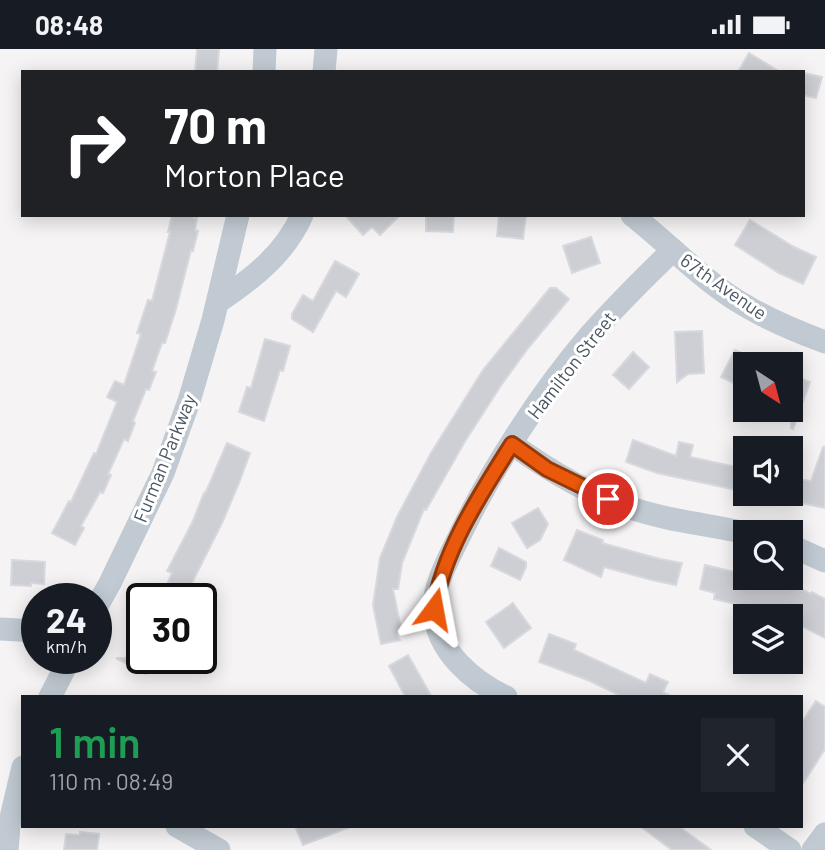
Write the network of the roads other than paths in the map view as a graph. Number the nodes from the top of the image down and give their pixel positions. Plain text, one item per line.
1 (265, 49) edge
2 (326, 49) edge
3 (264, 70) edge
4 (324, 70) edge
5 (238, 217) edge
6 (301, 217) edge
7 (634, 217) edge
8 (673, 250) junction
9 (218, 302) junction
10 (825, 342) edge
11 (512, 444) junction
12 (733, 530) edge
13 (803, 551) edge
14 (825, 561) edge
15 (110, 583) edge
16 (0, 629) edge
17 (21, 630) edge
18 (62, 674) edge
19 (51, 695) edge
20 (502, 695) edge
21 (21, 775) edge
22 (180, 828) edge
23 (758, 828) edge
24 (825, 834) edge
25 (7, 850) edge
26 (219, 850) edge
27 (790, 850) edge
28 (813, 850) edge

1 - 3 street
2 - 4 street
5 - 9 street, Furman Parkway
6 - 9 street
7 - 8 street, 67th Avenue
8 - 10 street, 67th Avenue
8 - 11 street, Hamilton Street
9 - 15 street, Furman Parkway
11 - 12 street
11 - 20 street, Hamilton Street
13 - 14 street
16 - 17 street
18 - 19 street
21 - 25 street
22 - 26 street
23 - 27 street
24 - 28 street

